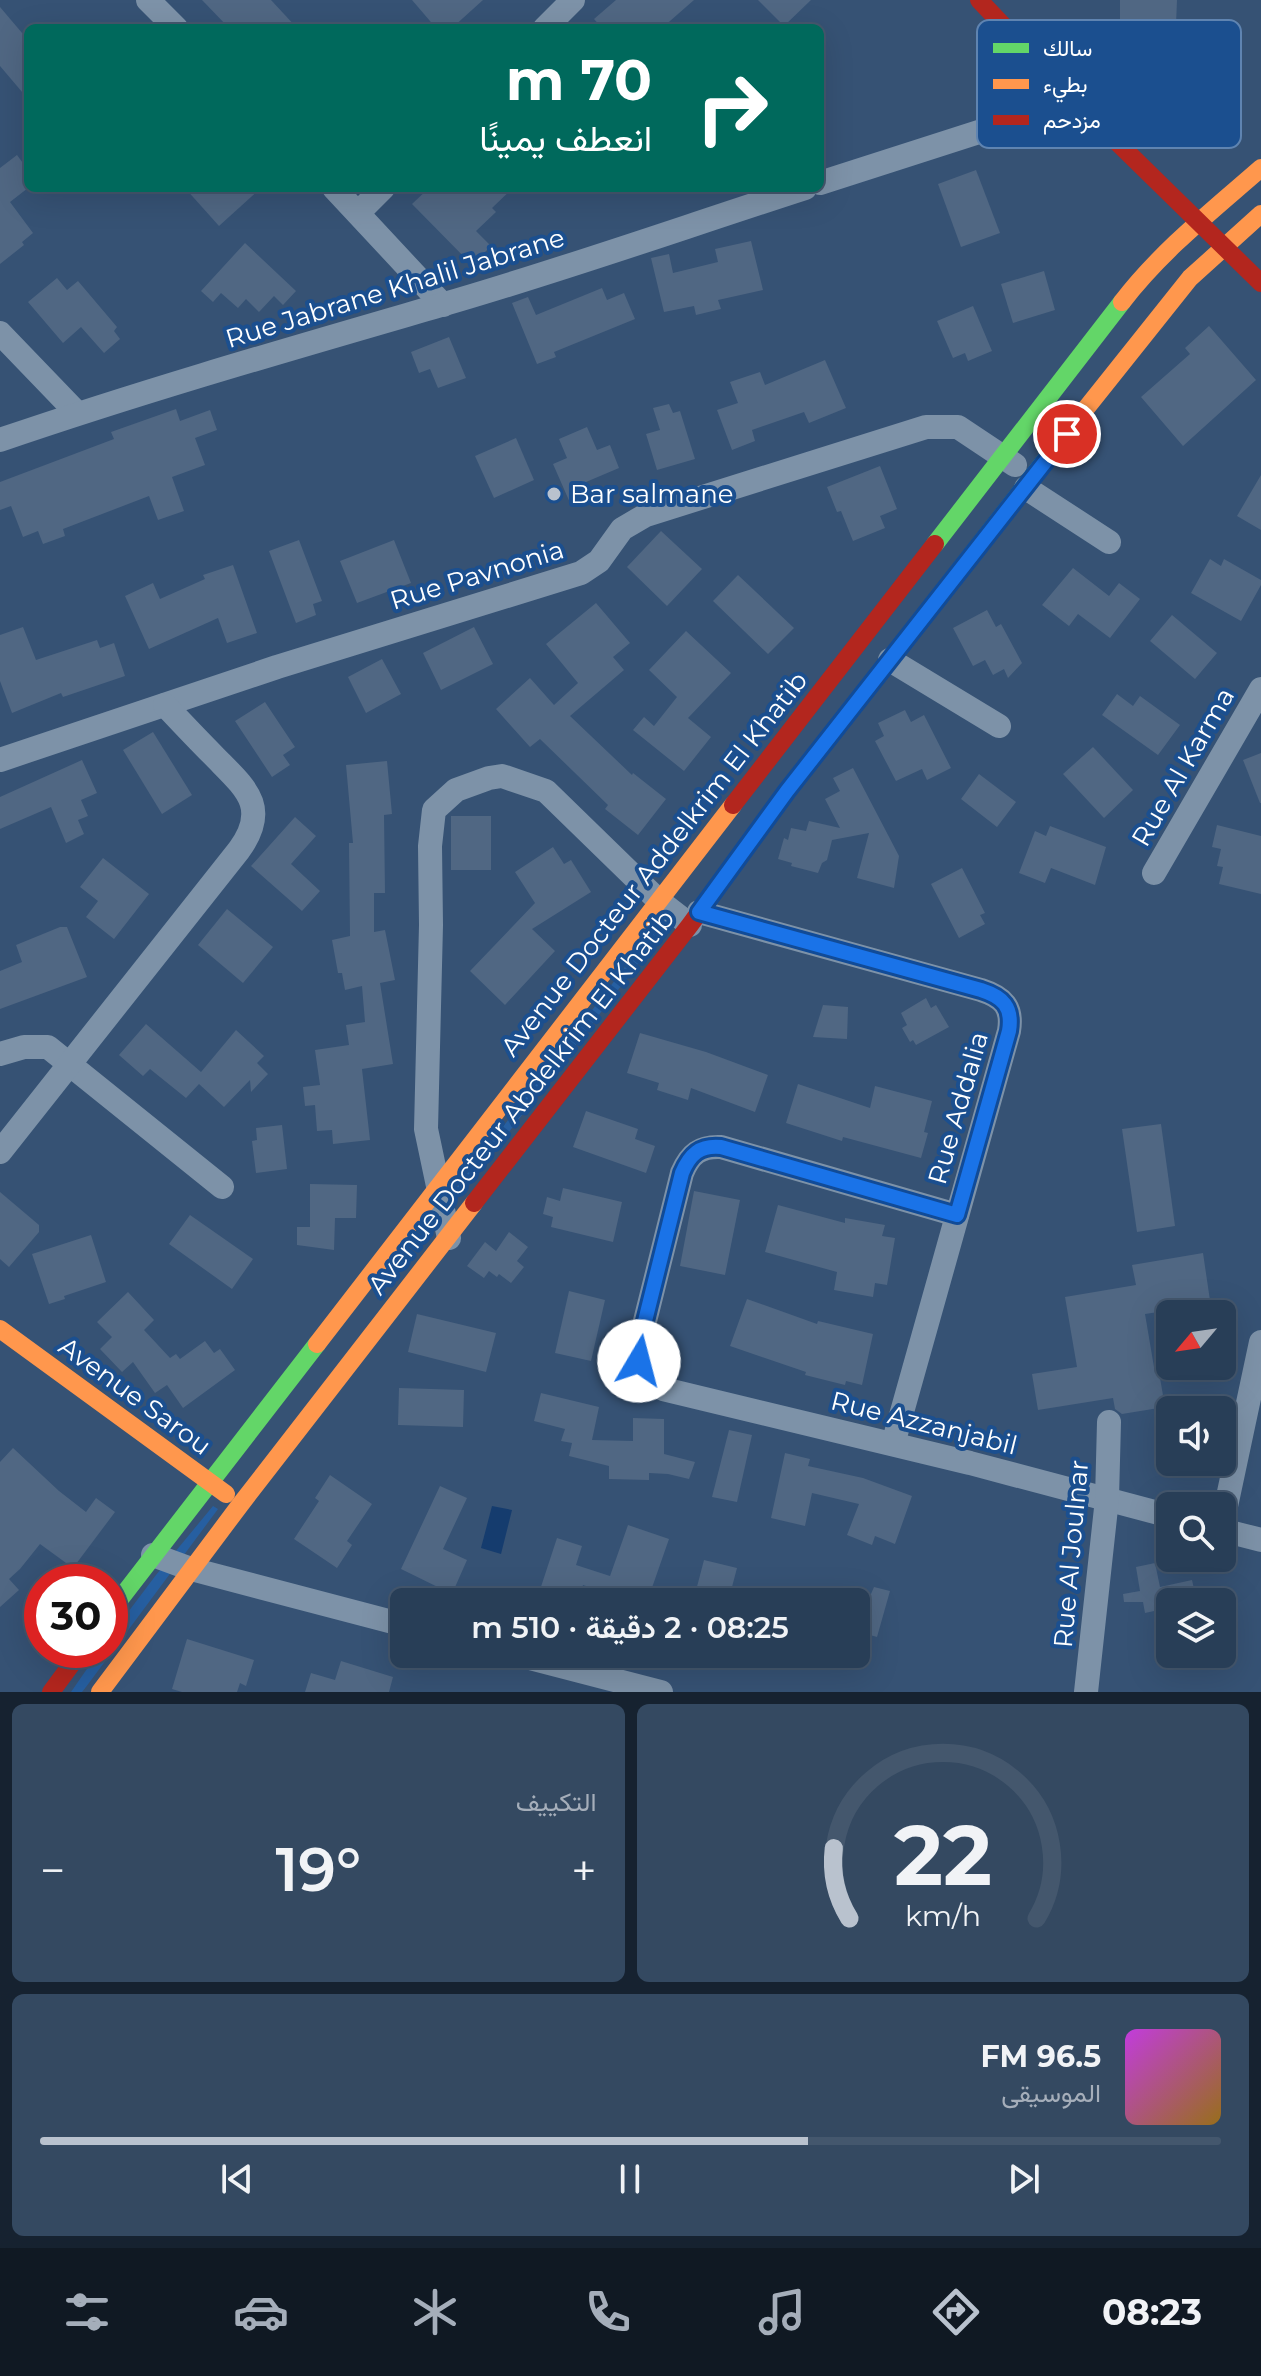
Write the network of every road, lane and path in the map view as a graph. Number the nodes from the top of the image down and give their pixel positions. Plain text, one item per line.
1 (148, 0) edge
2 (573, 0) edge
3 (979, 0) edge
4 (998, 20) edge
5 (172, 24) edge
6 (549, 24) edge
7 (977, 133) edge
8 (1123, 148) edge
9 (1261, 168) edge
10 (824, 182) edge
11 (338, 192) edge
12 (379, 192) edge
13 (793, 192) edge
14 (358, 213) junction
15 (1261, 214) edge
16 (1199, 222) junction
17 (1224, 247) junction
18 (1261, 283) edge
19 (443, 305) junction
20 (0, 333) edge
21 (77, 413) junction
22 (0, 440) edge
23 (1003, 456) junction
24 (1030, 483) junction
25 (1109, 542) dead end
26 (890, 660) junction
27 (1261, 689) edge
28 (165, 705) junction
29 (999, 726) dead end
30 (0, 760) edge
31 (1154, 873) dead end
32 (659, 901) junction
33 (694, 919) junction
34 (0, 1054) edge
35 (68, 1063) junction
36 (0, 1152) edge
37 (222, 1187) dead end
38 (437, 1190) junction
39 (957, 1215) junction
40 (449, 1238) junction
41 (0, 1329) edge
42 (1261, 1342) edge
43 (1109, 1422) dead end
44 (893, 1444) junction
45 (208, 1481) junction
46 (1229, 1492) edge
47 (1107, 1499) junction
48 (240, 1505) junction
49 (1156, 1512) edge
50 (1236, 1532) edge
51 (1261, 1540) edge
52 (153, 1555) junction
53 (191, 1569) junction
54 (128, 1588) edge
55 (390, 1621) edge
56 (69, 1668) edge
57 (568, 1668) edge
58 (51, 1692) edge
59 (100, 1692) edge
60 (661, 1692) edge
61 (1086, 1692) edge

1 - 5 street
2 - 6 street
3 - 4 main road
7 - 10 street
8 - 16 main road
9 - 16 main road, Avenue Docteur Addelkrim El Khatib
11 - 14 street
12 - 14 street
13 - 19 street, Rue Jabrane Khalil Jabrane
14 - 19 street
15 - 17 main road, Avenue Docteur Abdelkrim El Khatib
16 - 17 main road
16 - 23 main road, Avenue Docteur Addelkrim El Khatib
17 - 18 main road
17 - 24 main road, Avenue Docteur Abdelkrim El Khatib
19 - 21 street, Rue Jabrane Khalil Jabrane
20 - 21 street
21 - 22 street, Rue Jabrane Khalil Jabrane
23 - 24 street, Rue Pavnonia
23 - 28 street, Rue Pavnonia
23 - 32 main road, Avenue Docteur Addelkrim El Khatib
24 - 25 street, Rue Pavnonia
24 - 26 main road, Avenue Docteur Abdelkrim El Khatib
26 - 29 street
26 - 33 main road, Avenue Docteur Abdelkrim El Khatib
27 - 31 street, Rue Al Karma
28 - 30 street, Rue Pavnonia
28 - 35 street
32 - 33 street
32 - 38 main road, Avenue Docteur Addelkrim El Khatib
32 - 38 street
33 - 39 street, Rue Addalia
33 - 40 main road, Avenue Docteur Abdelkrim El Khatib
34 - 35 street
35 - 36 street
35 - 37 street
38 - 40 street
38 - 45 main road, Avenue Docteur Addelkrim El Khatib
39 - 44 street, Rue Addalia
39 - 44 street, Rue Azzanjabil
40 - 48 main road, Avenue Docteur Abdelkrim El Khatib
41 - 45 main road, Avenue Sarou
42 - 46 street
43 - 47 street, Rue Al Joulnar
44 - 47 street, Rue Azzanjabil
45 - 48 main road, Avenue Sarou
45 - 52 main road, Avenue Docteur Addelkrim El Khatib
47 - 49 street, Rue Azzanjabil
47 - 61 street, Rue Al Joulnar
48 - 53 main road, Avenue Docteur Abdelkrim El Khatib
50 - 51 street
52 - 53 street
52 - 54 main road, Avenue Docteur Addelkrim El Khatib
53 - 55 street
53 - 59 main road, Avenue Docteur Abdelkrim El Khatib
56 - 58 main road
57 - 60 street

